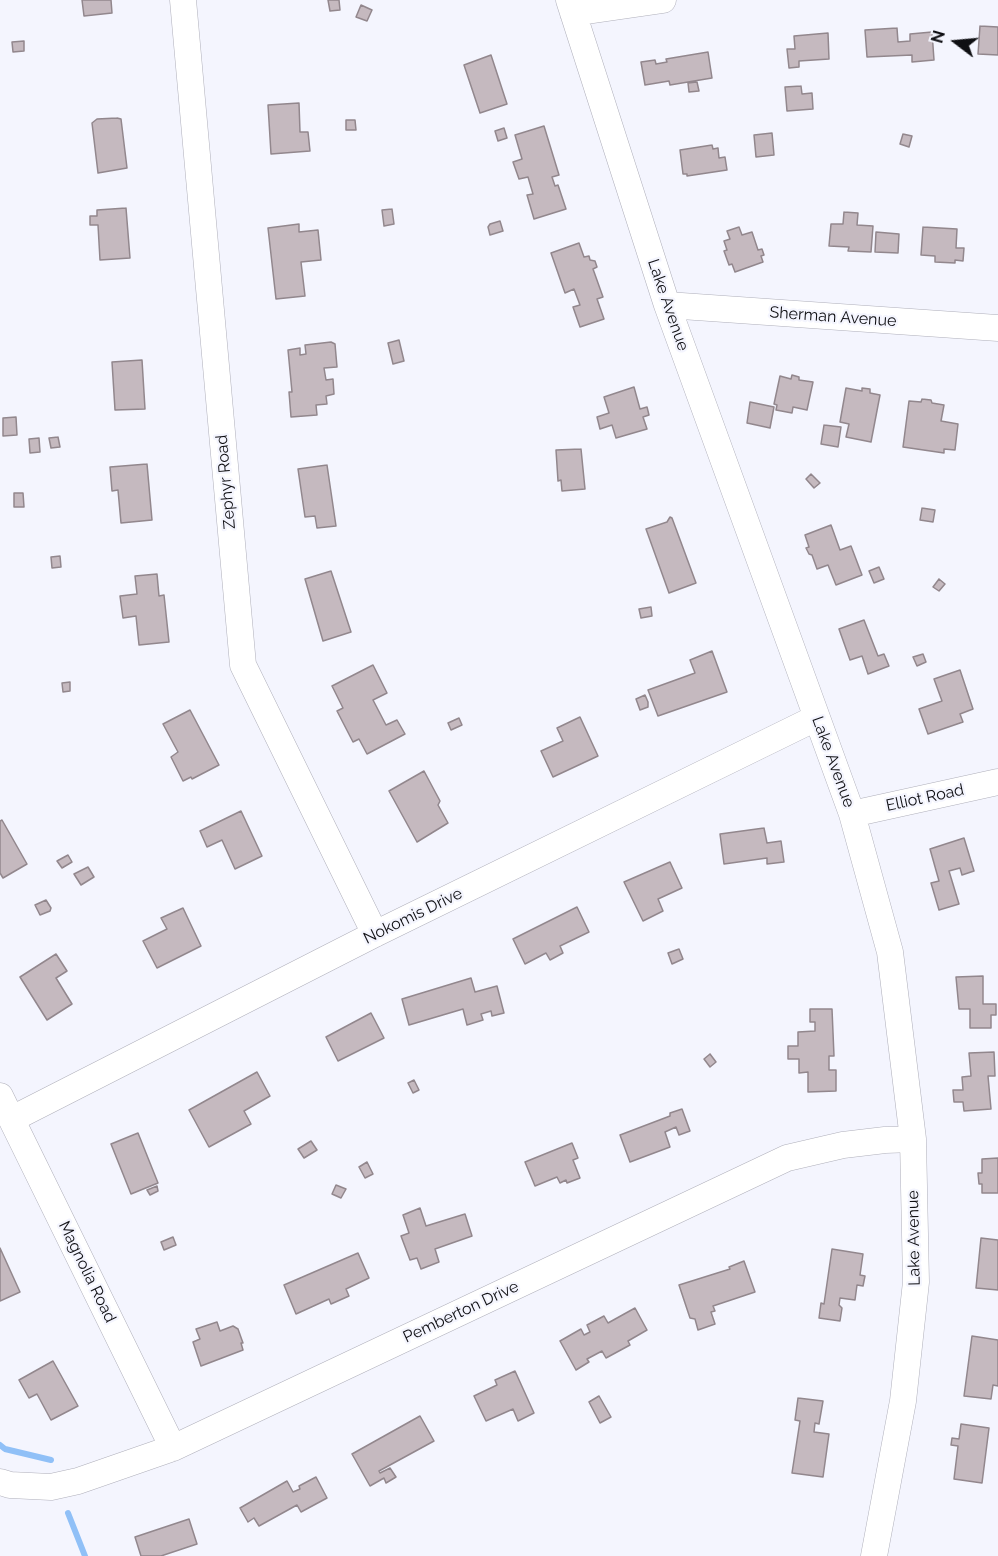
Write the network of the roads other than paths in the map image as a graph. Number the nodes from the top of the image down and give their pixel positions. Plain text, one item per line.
1 (183, 0) edge
2 (663, 0) edge
3 (571, 6) edge
4 (667, 305) junction
5 (998, 328) edge
6 (816, 718) junction
7 (998, 782) edge
8 (852, 814) junction
9 (375, 934) junction
10 (0, 1096) edge
11 (12, 1119) junction
12 (913, 1139) junction
13 (173, 1448) junction
14 (5, 1484) edge
15 (874, 1556) edge

1 - 9 street, Zephyr Road
2 - 3 street
3 - 4 street, Lake Avenue
4 - 5 street, Sherman Avenue
4 - 6 street, Lake Avenue
6 - 8 street, Lake Avenue
6 - 9 street, Nokomis Drive
7 - 8 street, Elliot Road
8 - 12 street, Lake Avenue
9 - 11 street, Nokomis Drive
10 - 11 street, Magnolia Road
11 - 13 street, Magnolia Road
12 - 13 street, Pemberton Drive
12 - 15 street, Lake Avenue
13 - 14 street, Pemberton Drive

